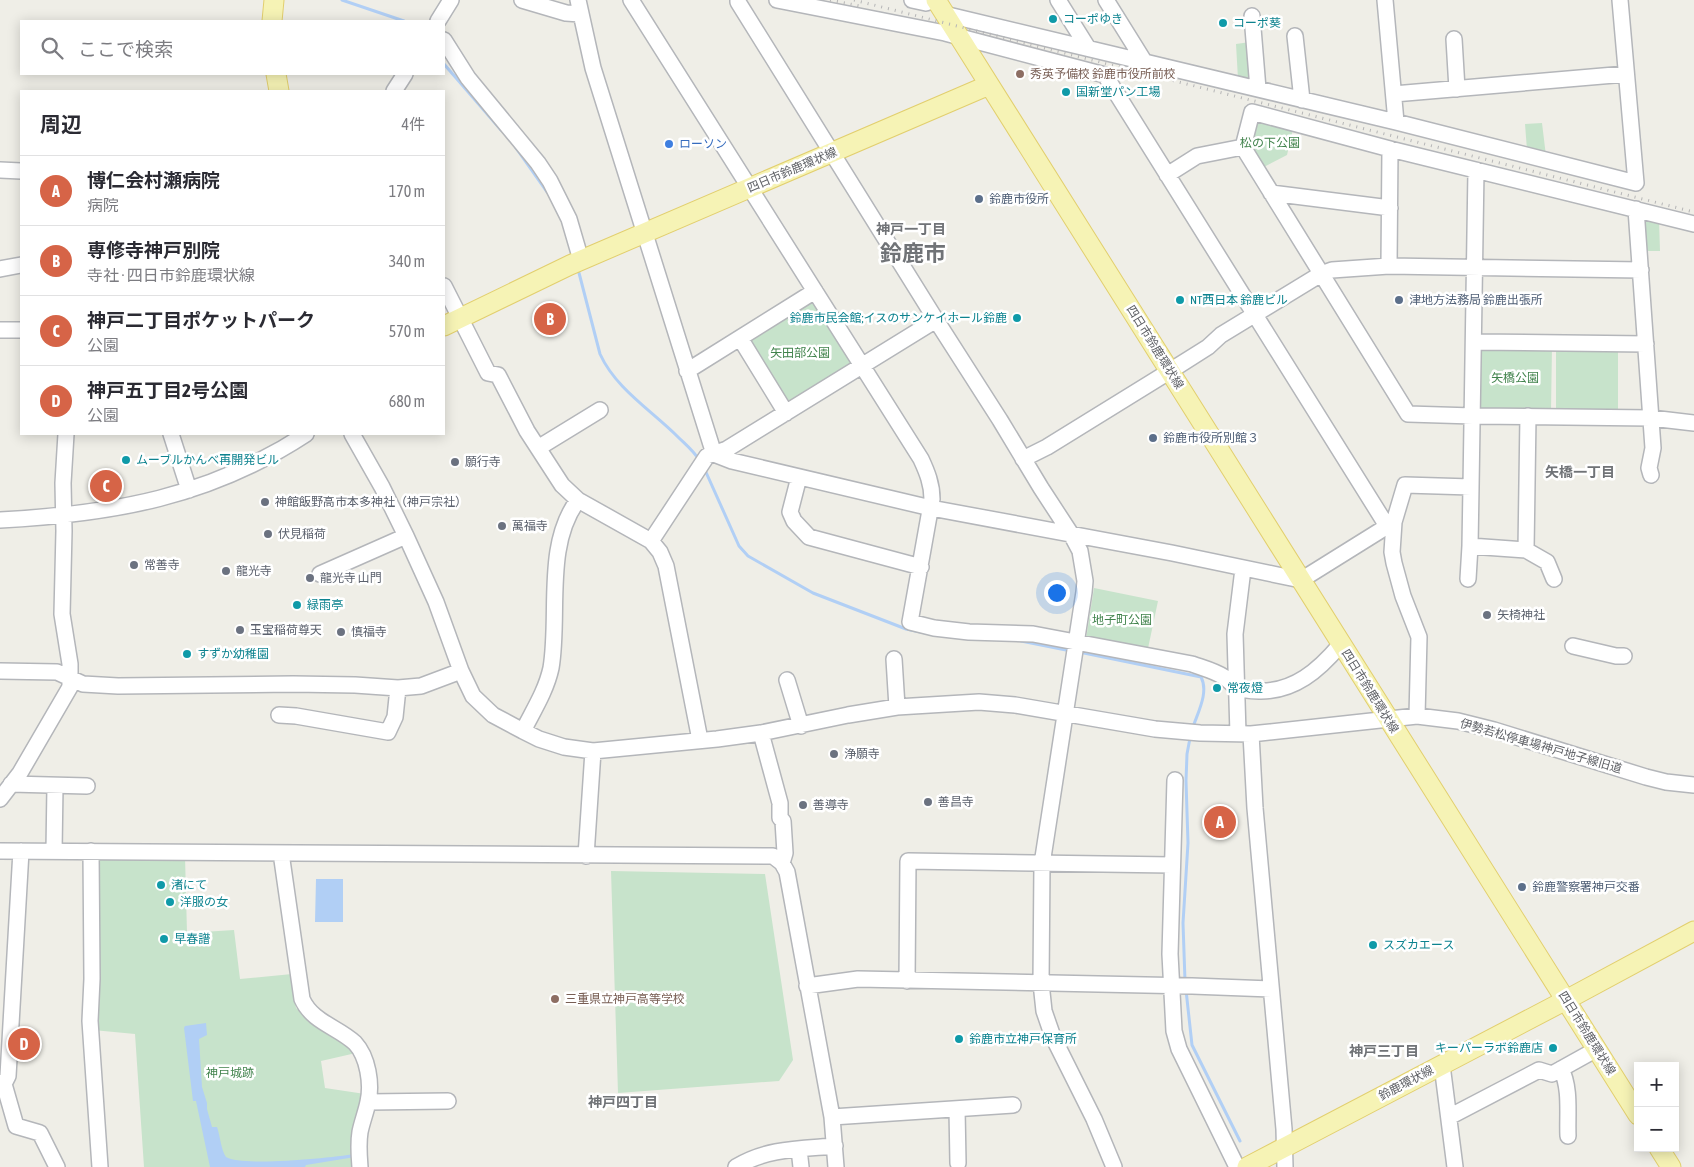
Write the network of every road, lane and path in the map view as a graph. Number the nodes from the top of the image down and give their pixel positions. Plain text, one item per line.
1 (274, 0) edge
2 (451, 0) edge
3 (522, 0) edge
4 (632, 0) edge
5 (738, 0) edge
6 (777, 0) edge
7 (912, 0) edge
8 (1058, 0) edge
9 (1106, 0) edge
10 (1385, 0) edge
11 (1620, 0) edge
12 (938, 5) edge
13 (579, 7) edge
14 (1252, 16) dead end
15 (272, 20) edge
16 (439, 20) edge
17 (1294, 36) dead end
18 (960, 37) junction
19 (1454, 39) dead end
20 (445, 42) edge
21 (1088, 48) junction
22 (1144, 61) junction
23 (1626, 74) junction
24 (276, 75) edge
25 (404, 75) edge
26 (989, 85) junction
27 (1258, 89) junction
28 (1457, 89) junction
29 (279, 90) edge
30 (395, 90) edge
31 (1394, 94) junction
32 (1302, 100) junction
33 (1396, 122) junction
34 (1243, 148) junction
35 (1390, 149) junction
36 (832, 153) junction
37 (0, 170) edge
38 (1476, 170) junction
39 (20, 171) edge
40 (1167, 175) junction
41 (750, 188) junction
42 (1271, 193) junction
43 (1390, 208) junction
44 (1636, 209) junction
45 (1694, 224) edge
46 (645, 233) junction
47 (577, 262) junction
48 (20, 265) edge
49 (1389, 266) junction
50 (1474, 268) junction
51 (0, 269) edge
52 (1641, 270) junction
53 (1321, 274) junction
54 (445, 290) edge
55 (815, 291) junction
56 (1254, 314) junction
57 (936, 320) junction
58 (452, 322) edge
59 (0, 330) edge
60 (20, 330) edge
61 (740, 338) junction
62 (1474, 342) junction
63 (1646, 344) junction
64 (862, 366) junction
65 (688, 371) junction
66 (1170, 371) junction
67 (600, 410) dead end
68 (786, 413) junction
69 (1473, 416) junction
70 (1528, 416) junction
71 (1650, 418) junction
72 (1694, 424) edge
73 (66, 435) edge
74 (171, 435) edge
75 (304, 435) edge
76 (353, 435) edge
77 (538, 448) junction
78 (1023, 459) junction
79 (706, 460) junction
80 (1651, 475) dead end
81 (799, 477) junction
82 (1471, 487) junction
83 (189, 490) junction
84 (578, 500) junction
85 (931, 508) junction
86 (64, 515) junction
87 (0, 520) edge
88 (1390, 524) junction
89 (1071, 534) junction
90 (406, 536) junction
91 (651, 541) junction
92 (1470, 546) junction
93 (1526, 550) junction
94 (921, 567) junction
95 (1243, 569) junction
96 (320, 574) dead end
97 (1468, 579) dead end
98 (1554, 579) dead end
99 (1301, 580) junction
100 (1340, 644) junction
101 (1573, 646) dead end
102 (1076, 648) junction
103 (1624, 656) dead end
104 (894, 660) dead end
105 (0, 671) edge
106 (461, 671) junction
107 (70, 679) junction
108 (786, 680) dead end
109 (1236, 687) junction
110 (398, 688) junction
111 (897, 707) junction
112 (1065, 714) junction
113 (279, 715) dead end
114 (1417, 716) junction
115 (1388, 719) junction
116 (801, 726) junction
117 (523, 731) junction
118 (761, 733) junction
119 (1244, 734) junction
120 (700, 740) junction
121 (593, 751) junction
122 (1175, 780) dead end
123 (12, 784) junction
124 (1694, 785) edge
125 (55, 786) junction
126 (87, 786) dead end
127 (0, 799) edge
128 (0, 851) edge
129 (21, 851) junction
130 (54, 851) junction
131 (91, 851) junction
132 (281, 853) junction
133 (586, 856) junction
134 (782, 863) junction
135 (1042, 864) junction
136 (1172, 865) junction
137 (1694, 931) edge
138 (907, 981) junction
139 (1041, 983) junction
140 (807, 986) junction
141 (1180, 986) junction
142 (1271, 989) junction
143 (7, 994) edge
144 (1566, 1000) junction
145 (1597, 1049) junction
146 (1442, 1065) junction
147 (1561, 1069) junction
148 (2, 1084) edge
149 (448, 1101) dead end
150 (368, 1102) junction
151 (1013, 1105) dead end
152 (957, 1108) junction
153 (1634, 1109) edge
154 (832, 1117) junction
155 (1450, 1117) junction
156 (1568, 1136) dead end
157 (835, 1146) junction
158 (1285, 1147) junction
159 (799, 1149) junction
160 (1662, 1152) edge
161 (958, 1163) dead end
162 (57, 1167) edge
163 (100, 1167) edge
164 (360, 1167) edge
165 (736, 1167) edge
166 (801, 1167) edge
167 (836, 1167) edge
168 (1114, 1167) edge
169 (1237, 1167) edge
170 (1247, 1167) edge
171 (1285, 1167) edge
172 (1455, 1167) edge
173 (1671, 1167) edge

1 - 15 main road
2 - 16 street
3 - 13 street
4 - 41 street
5 - 36 street
6 - 18 street
7 - 12 street
8 - 21 street
9 - 22 street
10 - 31 street
11 - 23 street
12 - 18 main road
12 - 21 street
13 - 46 street
14 - 27 street
17 - 32 street
18 - 26 main road
18 - 40 street
19 - 28 street
20 - 47 street
21 - 22 street
22 - 27 street
23 - 28 street
23 - 33 street
24 - 29 main road
25 - 30 street
26 - 36 main road, 四日市鈴鹿環状線
26 - 66 main road, 四日市鈴鹿環状線
27 - 32 street
28 - 31 street
31 - 33 street
32 - 33 street
34 - 35 street
34 - 40 street
34 - 42 street
35 - 38 street
35 - 43 street
36 - 41 main road, 四日市鈴鹿環状線
36 - 57 street
37 - 39 street
38 - 44 street
38 - 50 street
40 - 56 street
41 - 46 main road, 四日市鈴鹿環状線
41 - 55 street
42 - 43 street
42 - 53 street
43 - 49 street
44 - 45 street
44 - 52 street
46 - 47 main road, 四日市鈴鹿環状線
46 - 65 street
47 - 58 main road, 四日市鈴鹿環状線
48 - 51 street
49 - 50 street
49 - 53 street
50 - 52 street
50 - 62 street
52 - 63 street
53 - 56 street
53 - 69 street
54 - 58 street
55 - 61 street
55 - 64 street
56 - 66 street
56 - 88 street
57 - 64 street
57 - 78 street
58 - 77 street
59 - 60 street
61 - 65 street
61 - 68 street
62 - 63 street
62 - 69 street
63 - 71 street
64 - 68 street
64 - 85 street
65 - 79 street
66 - 78 street
66 - 99 main road, 四日市鈴鹿環状線
67 - 77 street
68 - 79 street
69 - 70 street
69 - 82 street
70 - 71 street
70 - 93 street
71 - 72 street
71 - 80 street
73 - 86 street
74 - 83 street
75 - 83 street
76 - 90 street, 伊勢若松停車場神戸地子線旧道
77 - 84 street
78 - 89 street
79 - 81 street
79 - 91 street
81 - 85 street
81 - 94 street
82 - 88 street
82 - 92 street
83 - 86 street
84 - 91 street
84 - 117 street
85 - 89 street
85 - 94 street
86 - 87 street
86 - 107 street
88 - 99 street
88 - 114 street
89 - 95 street
89 - 102 street
90 - 96 street
90 - 106 street, 伊勢若松停車場神戸地子線旧道
91 - 120 street
92 - 93 street
92 - 97 street
93 - 98 street
94 - 102 street
95 - 99 street
95 - 109 street
99 - 100 main road, 四日市鈴鹿環状線
100 - 109 street
100 - 115 main road, 四日市鈴鹿環状線
101 - 103 street
102 - 109 street
102 - 112 street
104 - 111 street
105 - 107 street
106 - 110 street
106 - 117 street, 伊勢若松停車場神戸地子線旧道
107 - 110 street
107 - 123 street
108 - 116 street
109 - 119 street
110 - 113 street
111 - 112 street, 伊勢若松停車場神戸地子線旧道
111 - 116 street, 伊勢若松停車場神戸地子線旧道
112 - 119 street, 伊勢若松停車場神戸地子線旧道
112 - 135 street
114 - 115 street, 伊勢若松停車場神戸地子線旧道
114 - 124 street, 伊勢若松停車場神戸地子線旧道
115 - 119 street, 伊勢若松停車場神戸地子線旧道
115 - 144 main road, 四日市鈴鹿環状線
116 - 118 street, 伊勢若松停車場神戸地子線旧道
117 - 121 street, 伊勢若松停車場神戸地子線旧道
118 - 120 street, 伊勢若松停車場神戸地子線旧道
118 - 134 street
119 - 142 street
120 - 121 street, 伊勢若松停車場神戸地子線旧道
121 - 133 street
122 - 136 street
123 - 125 street
123 - 127 street
125 - 126 street
125 - 130 street
128 - 129 street
129 - 130 street
129 - 143 street
130 - 131 street
131 - 132 street
131 - 163 street
132 - 133 street
132 - 150 street
133 - 134 street
134 - 140 street
135 - 136 street
135 - 138 street
135 - 139 street
136 - 141 street
137 - 144 main road, 鈴鹿環状線
138 - 139 street
138 - 140 street
139 - 141 street
139 - 168 street
140 - 154 street
141 - 142 street
141 - 169 street
142 - 158 street
143 - 148 street
144 - 145 main road, 四日市鈴鹿環状線
144 - 146 main road, 鈴鹿環状線
145 - 147 street
145 - 153 main road, 四日市鈴鹿環状線
146 - 155 street
146 - 158 main road, 鈴鹿環状線
147 - 155 street
147 - 156 street
148 - 162 street
149 - 150 street
150 - 164 street
151 - 152 street
152 - 154 street
152 - 161 street
154 - 157 street
155 - 172 street
157 - 159 street
157 - 167 street
158 - 170 main road, 鈴鹿環状線
158 - 171 street
159 - 165 street
159 - 166 street
160 - 173 main road

